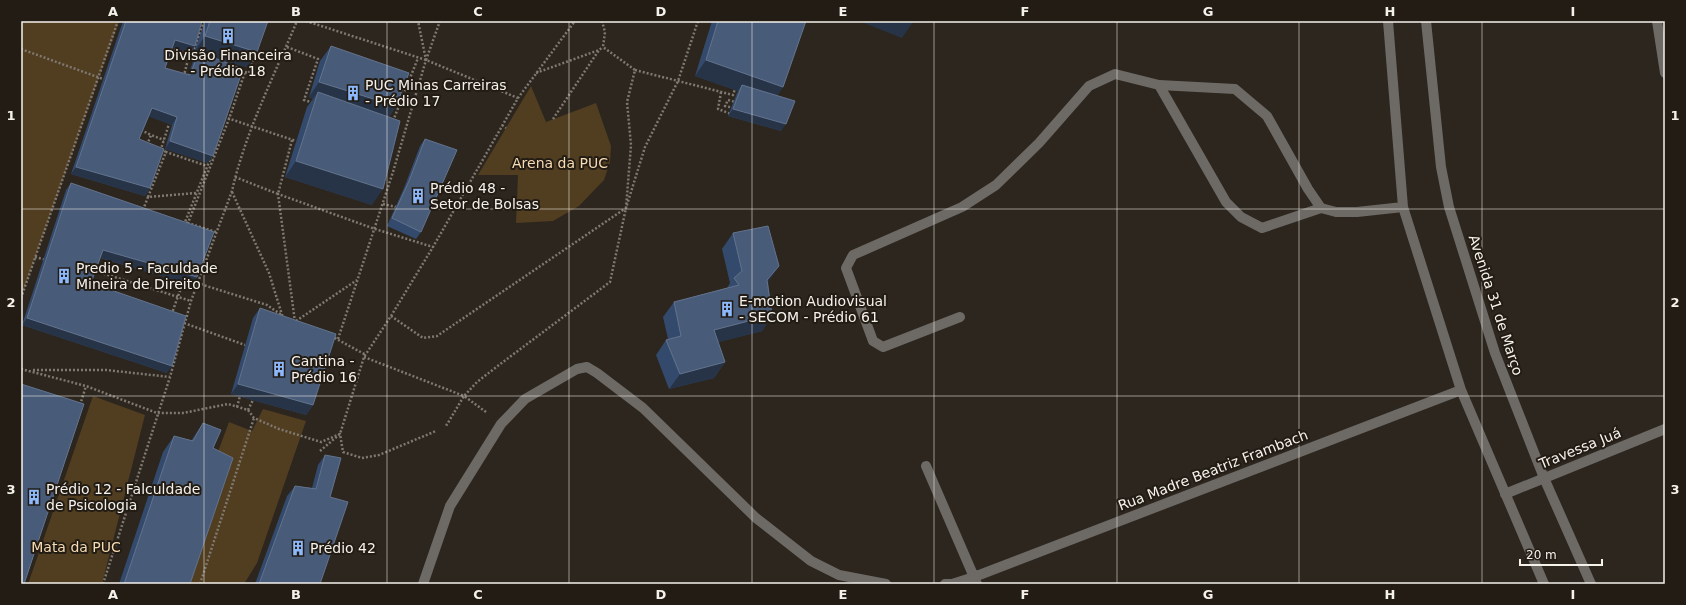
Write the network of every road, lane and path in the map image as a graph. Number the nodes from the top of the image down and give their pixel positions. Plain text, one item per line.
1 (118, 21) edge
2 (202, 21) edge
3 (297, 21) edge
4 (306, 21) edge
5 (418, 21) edge
6 (440, 21) edge
7 (575, 21) edge
8 (602, 21) edge
9 (698, 21) edge
10 (1388, 21) edge
11 (1426, 21) edge
12 (1657, 21) edge
13 (287, 47) junction
14 (603, 48) junction
15 (21, 49) edge
16 (599, 50) junction
17 (257, 51) edge
18 (186, 52) edge
19 (191, 57) junction
20 (418, 58) junction
21 (200, 59) edge
22 (426, 60) junction
23 (635, 70) junction
24 (241, 71) edge
25 (245, 72) junction
26 (536, 73) junction
27 (1665, 73) edge
28 (97, 77) junction
29 (186, 78) edge
30 (103, 79) dead end
31 (402, 80) edge
32 (678, 81) junction
33 (409, 83) junction
34 (1159, 85) junction
35 (735, 89) edge
36 (721, 92) junction
37 (518, 98) junction
38 (319, 104) edge
39 (742, 104) edge
40 (740, 110) edge
41 (732, 114) edge
42 (224, 117) edge
43 (229, 119) junction
44 (553, 119) dead end
45 (169, 124) edge
46 (502, 125) junction
47 (253, 126) junction
48 (391, 126) edge
49 (506, 128) dead end
50 (141, 130) edge
51 (151, 135) junction
52 (164, 140) junction
53 (292, 140) junction
54 (296, 141) dead end
55 (145, 150) edge
56 (166, 152) junction
57 (214, 158) junction
58 (207, 166) junction
59 (235, 176) junction
60 (232, 191) junction
61 (196, 193) junction
62 (278, 194) junction
63 (148, 197) junction
64 (383, 204) junction
65 (396, 207) edge
66 (1402, 207) junction
67 (626, 208) junction
68 (1321, 208) junction
69 (143, 211) edge
70 (188, 223) junction
71 (374, 229) junction
72 (216, 232) junction
73 (433, 248) junction
74 (35, 257) junction
75 (50, 261) edge
76 (80, 266) edge
77 (87, 268) junction
78 (358, 280) junction
79 (197, 283) junction
80 (178, 297) junction
81 (21, 298) edge
82 (191, 301) junction
83 (276, 312) junction
84 (274, 315) edge
85 (283, 316) junction
86 (391, 316) junction
87 (960, 317) dead end
88 (296, 321) junction
89 (184, 323) junction
90 (284, 324) edge
91 (303, 324) edge
92 (291, 327) edge
93 (324, 333) edge
94 (338, 339) junction
95 (245, 345) dead end
96 (365, 356) junction
97 (21, 369) edge
98 (28, 370) junction
99 (170, 377) junction
100 (86, 386) junction
101 (1461, 390) junction
102 (240, 396) edge
103 (464, 396) junction
104 (253, 400) edge
105 (237, 406) junction
106 (79, 409) edge
107 (248, 410) junction
108 (157, 413) junction
109 (254, 418) junction
110 (500, 424) junction
111 (446, 426) dead end
112 (1665, 429) edge
113 (436, 431) dead end
114 (340, 434) junction
115 (320, 451) dead end
116 (926, 466) dead end
117 (1544, 478) junction
118 (1505, 494) junction
119 (976, 580) edge
120 (103, 584) edge
121 (200, 584) edge
122 (423, 584) edge
123 (886, 584) edge
124 (945, 584) edge
125 (1544, 584) edge
126 (1591, 584) edge

1 - 28 path
2 - 19 path
3 - 13 path
4 - 20 path
5 - 22 path
6 - 22 path
7 - 26 path
8 - 14 path
9 - 32 path
10 - 66 street
11 - 117 street, Avenida 31 de Março
12 - 27 street
13 - 38 path
13 - 47 path
14 - 16 path
14 - 23 path
15 - 28 path
16 - 26 path
16 - 44 path
17 - 25 path
18 - 19 path
19 - 21 path
19 - 29 path
20 - 22 path
20 - 33 path
22 - 37 path
22 - 64 path
23 - 32 path
23 - 67 path
24 - 25 path
25 - 43 path
26 - 37 path
28 - 30 path
28 - 74 path
31 - 33 path
32 - 36 path
32 - 67 path
33 - 48 path
34 - 68 street
34 - 68 street
34 - 87 street
35 - 36 path
36 - 41 path
37 - 46 path
39 - 40 path
42 - 43 path
43 - 47 path
43 - 57 path
45 - 52 path
46 - 49 path
46 - 73 path
47 - 53 path
47 - 59 path
50 - 51 path
51 - 52 path
51 - 55 path
52 - 56 path
53 - 54 path
53 - 62 path
56 - 58 path
56 - 63 path
57 - 58 path
57 - 70 path
58 - 61 path
59 - 60 path
59 - 62 path
60 - 72 path
60 - 85 path
61 - 63 path
61 - 70 path
62 - 71 path
62 - 88 path
63 - 69 path
64 - 65 path
64 - 71 path
66 - 68 street
66 - 101 street
67 - 86 path
67 - 103 path
70 - 72 path
71 - 73 path
71 - 78 path
72 - 79 path
73 - 86 path
74 - 75 path
74 - 81 path
76 - 77 path
77 - 80 path
77 - 80 path
77 - 80 path
78 - 88 path
78 - 94 path
79 - 82 path
79 - 83 path
80 - 82 path
82 - 89 path
83 - 84 path
83 - 85 path
85 - 90 path
86 - 96 path
88 - 91 path
88 - 92 path
89 - 95 path
89 - 99 path
93 - 94 path
94 - 96 path
96 - 103 path
96 - 114 path
97 - 98 path
98 - 99 path
98 - 100 path
99 - 108 path
100 - 106 path
100 - 108 path
101 - 118 street
101 - 119 street, Rua Madre Beatriz Frambach
102 - 105 path
103 - 110 path
103 - 111 path
104 - 107 path
105 - 107 path
105 - 108 path
107 - 109 path
108 - 120 path
109 - 114 path
109 - 121 path
110 - 122 street
110 - 123 street
112 - 117 street, Travessa Juá
113 - 114 path
114 - 115 path
116 - 119 street
117 - 118 street, Travessa Juá
117 - 126 street, Avenida 31 de Março
118 - 125 street
119 - 124 street, Rua Madre Beatriz Frambach

